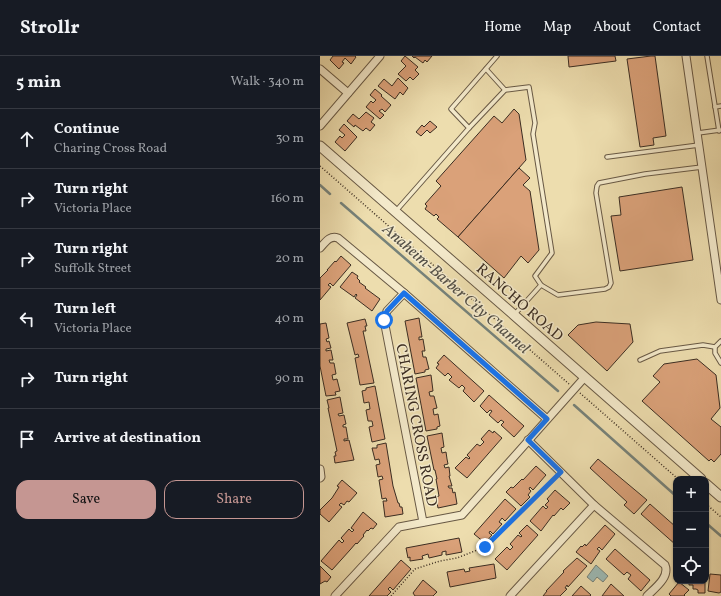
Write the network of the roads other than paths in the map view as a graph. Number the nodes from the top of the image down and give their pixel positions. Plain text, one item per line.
1 (380, 56) edge
2 (498, 56) edge
3 (686, 56) edge
4 (707, 56) edge
5 (320, 69) edge
6 (486, 69) junction
7 (505, 90) junction
8 (348, 93) junction
9 (721, 106) edge
10 (715, 107) junction
11 (320, 126) edge
12 (468, 128) junction
13 (720, 130) edge
14 (698, 133) junction
15 (699, 145) junction
16 (320, 146) edge
17 (607, 157) dead end
18 (702, 167) junction
19 (395, 212) junction
20 (320, 248) edge
21 (541, 285) junction
22 (404, 293) junction
23 (721, 300) edge
24 (514, 315) junction
25 (721, 341) edge
26 (715, 346) junction
27 (640, 360) dead end
28 (721, 363) edge
29 (585, 377) junction
30 (547, 419) junction
31 (528, 440) junction
32 (320, 469) edge
33 (698, 476) edge
34 (320, 478) edge
35 (709, 487) edge
36 (721, 497) edge
37 (594, 504) junction
38 (423, 522) junction
39 (335, 596) edge
40 (510, 596) edge
41 (647, 596) edge

1 - 8 street
2 - 6 lane
3 - 14 street
4 - 10 lane
5 - 8 street
6 - 7 lane
6 - 12 lane
7 - 12 lane
7 - 21 lane
8 - 11 street
9 - 10 lane
10 - 13 lane
12 - 19 lane
13 - 14 lane
14 - 15 street
15 - 17 lane
15 - 18 street
16 - 19 street, RANCHO ROAD
18 - 21 lane
18 - 23 street
19 - 24 street, RANCHO ROAD
20 - 22 street
21 - 24 lane
22 - 30 street
22 - 38 street, CHARING CROSS ROAD
24 - 29 street, RANCHO ROAD
25 - 26 lane
26 - 27 lane
26 - 28 lane
29 - 30 street
29 - 33 street, RANCHO ROAD
30 - 31 street
31 - 37 street
31 - 38 street
32 - 34 street
35 - 36 street
37 - 40 street
37 - 41 street
38 - 39 street

